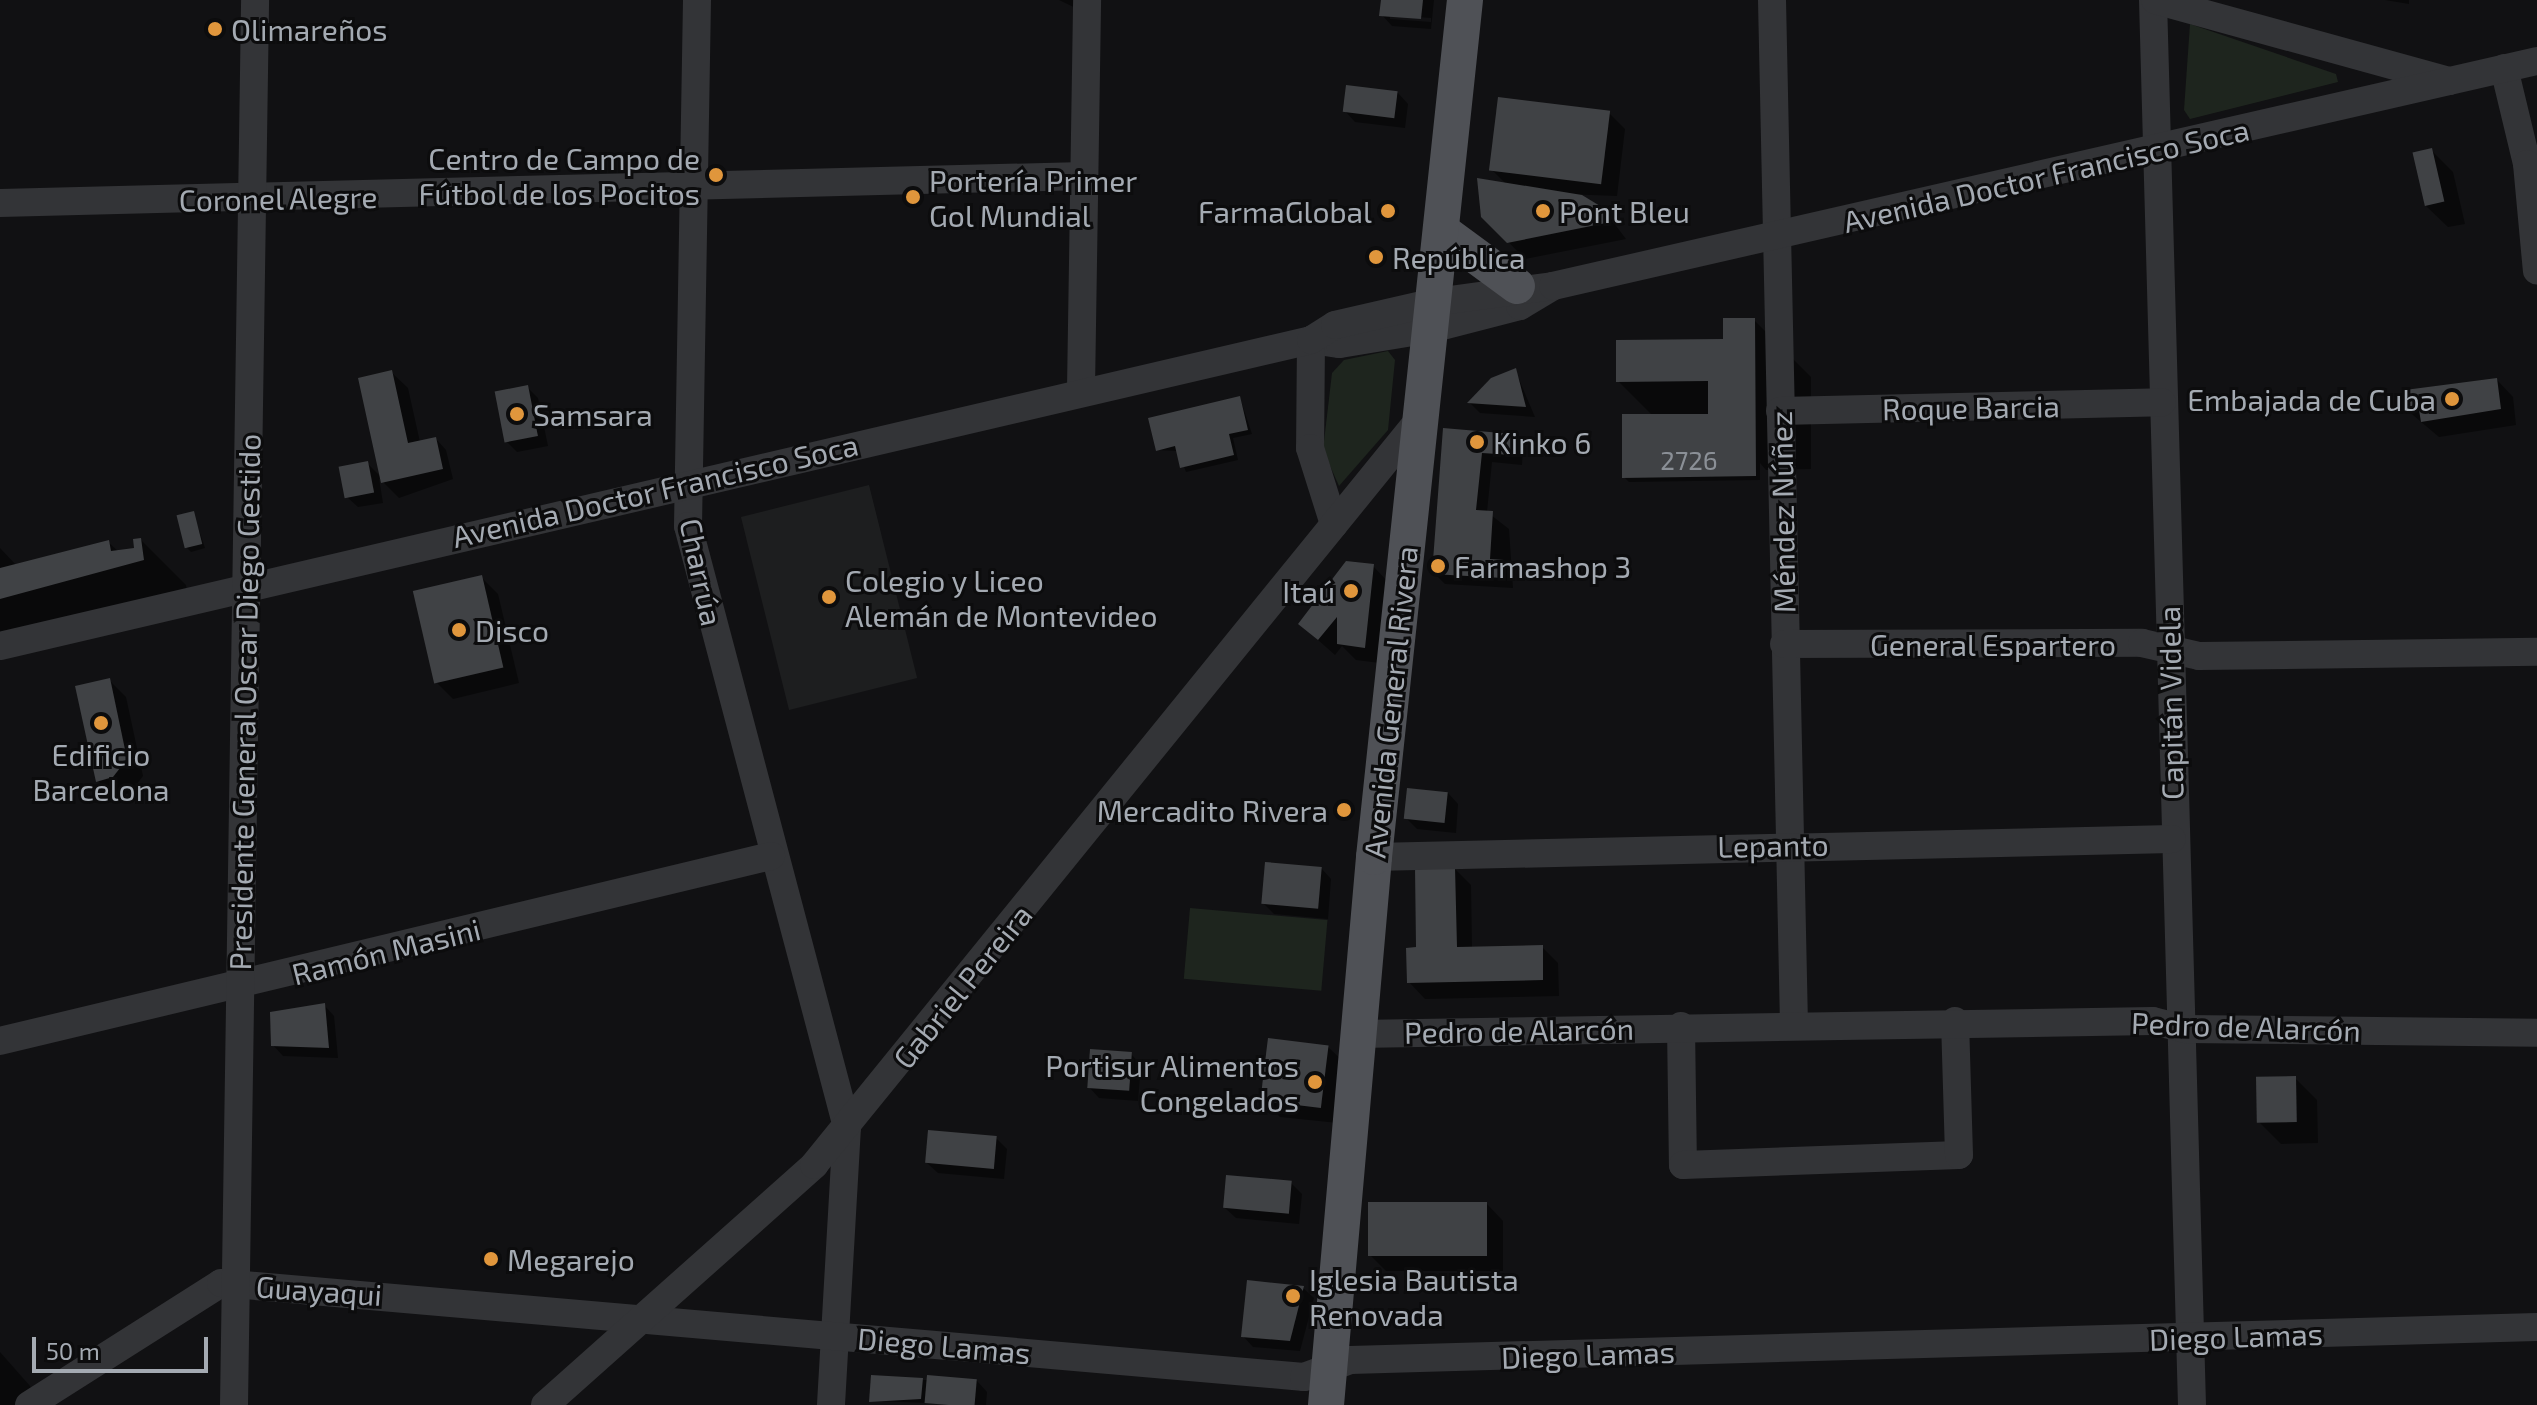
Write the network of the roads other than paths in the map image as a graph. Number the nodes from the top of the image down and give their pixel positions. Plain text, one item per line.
1 (255, 0) edge
2 (697, 0) edge
3 (1087, 0) edge
4 (1465, 0) edge
5 (1772, 0) edge
6 (2154, 0) edge
7 (2537, 61) edge
8 (2504, 68) junction
9 (2450, 81) junction
10 (2156, 151) junction
11 (1084, 176) junction
12 (695, 190) junction
13 (251, 199) junction
14 (0, 203) edge
15 (1442, 231) junction
16 (1778, 236) junction
17 (2537, 271) edge
18 (1517, 286) junction
19 (1553, 286) junction
20 (1433, 315) junction
21 (1311, 340) junction
22 (1081, 389) junction
23 (2162, 402) junction
24 (1780, 411) junction
25 (1418, 421) junction
26 (686, 481) junction
27 (1334, 524) junction
28 (246, 588) junction
29 (1784, 644) junction
30 (0, 646) edge
31 (2170, 650) junction
32 (2537, 652) edge
33 (2172, 839) junction
34 (1788, 843) junction
35 (771, 856) junction
36 (1374, 857) junction
37 (241, 986) junction
38 (1955, 1021) junction
39 (1794, 1024) junction
40 (1681, 1026) junction
41 (2184, 1029) junction
42 (2537, 1033) edge
43 (1357, 1034) junction
44 (0, 1041) edge
45 (847, 1127) junction
46 (237, 1284) junction
47 (644, 1315) junction
48 (2537, 1327) edge
49 (838, 1335) junction
50 (2191, 1338) junction
51 (1330, 1365) junction
52 (29, 1405) edge
53 (234, 1405) edge
54 (545, 1405) edge
55 (831, 1405) edge
56 (1326, 1405) edge
57 (2192, 1405) edge

1 - 13 street, Presidente General Oscar Diego Gestido
2 - 12 street, Charrúa
3 - 11 street
4 - 15 main road, Avenida General Rivera
5 - 16 street, Méndez Núñez
6 - 9 street
6 - 10 street, Capitán Videla
7 - 8 street, Avenida Doctor Francisco Soca
8 - 9 street, Avenida Doctor Francisco Soca
8 - 17 street
9 - 10 street, Avenida Doctor Francisco Soca
10 - 16 street, Avenida Doctor Francisco Soca
10 - 23 street, Capitán Videla
11 - 12 street, Coronel Alegre
11 - 22 street
12 - 13 street, Coronel Alegre
12 - 26 street, Charrúa
13 - 14 street, Coronel Alegre
13 - 28 street, Presidente General Oscar Diego Gestido
15 - 18 main road
15 - 20 main road, Avenida General Rivera
16 - 19 street, Avenida Doctor Francisco Soca
16 - 24 street, Méndez Núñez
18 - 19 street, Avenida Doctor Francisco Soca
18 - 20 street, Avenida Doctor Francisco Soca
19 - 20 street, Avenida Doctor Francisco Soca
20 - 21 street, Avenida Doctor Francisco Soca
20 - 25 main road, Avenida General Rivera
21 - 22 street, Avenida Doctor Francisco Soca
21 - 27 street
22 - 26 street, Avenida Doctor Francisco Soca
23 - 24 street, Roque Barcia
23 - 31 street, Capitán Videla
24 - 29 street, Méndez Núñez
25 - 27 street, Gabriel Pereira
25 - 36 main road, Avenida General Rivera
26 - 28 street, Avenida Doctor Francisco Soca
26 - 35 street, Charrúa
27 - 45 street, Gabriel Pereira
28 - 30 street, Avenida Doctor Francisco Soca
28 - 37 street, Presidente General Oscar Diego Gestido
29 - 31 street, General Espartero
29 - 34 street, Méndez Núñez
31 - 32 street, General Espartero
31 - 33 street, Capitán Videla
33 - 34 street, Lepanto
33 - 41 street, Capitán Videla
34 - 36 street, Lepanto
34 - 39 street, Méndez Núñez
35 - 37 street, Ramón Masini
35 - 45 street, Charrúa
36 - 43 main road, Avenida General Rivera
37 - 44 street, Ramón Masini
37 - 46 street, Presidente General Oscar Diego Gestido
38 - 39 street, Pedro de Alarcón
38 - 40 street
38 - 41 street, Pedro de Alarcón
39 - 40 street, Pedro de Alarcón
40 - 43 street, Pedro de Alarcón
41 - 42 street, Pedro de Alarcón
41 - 50 street, Capitán Videla
43 - 51 main road, Avenida General Rivera
45 - 47 street, Gabriel Pereira
45 - 49 street, Charrúa
46 - 47 street, Guayaqui
46 - 52 street, Guayaqui
46 - 53 street, Presidente General Oscar Diego Gestido
47 - 49 street, Diego Lamas
47 - 54 street, Gabriel Pereira
48 - 50 street, Diego Lamas
49 - 51 street, Diego Lamas
49 - 55 street, Charrúa
50 - 51 street, Diego Lamas
50 - 57 street, Capitán Videla
51 - 56 main road, Avenida General Rivera

